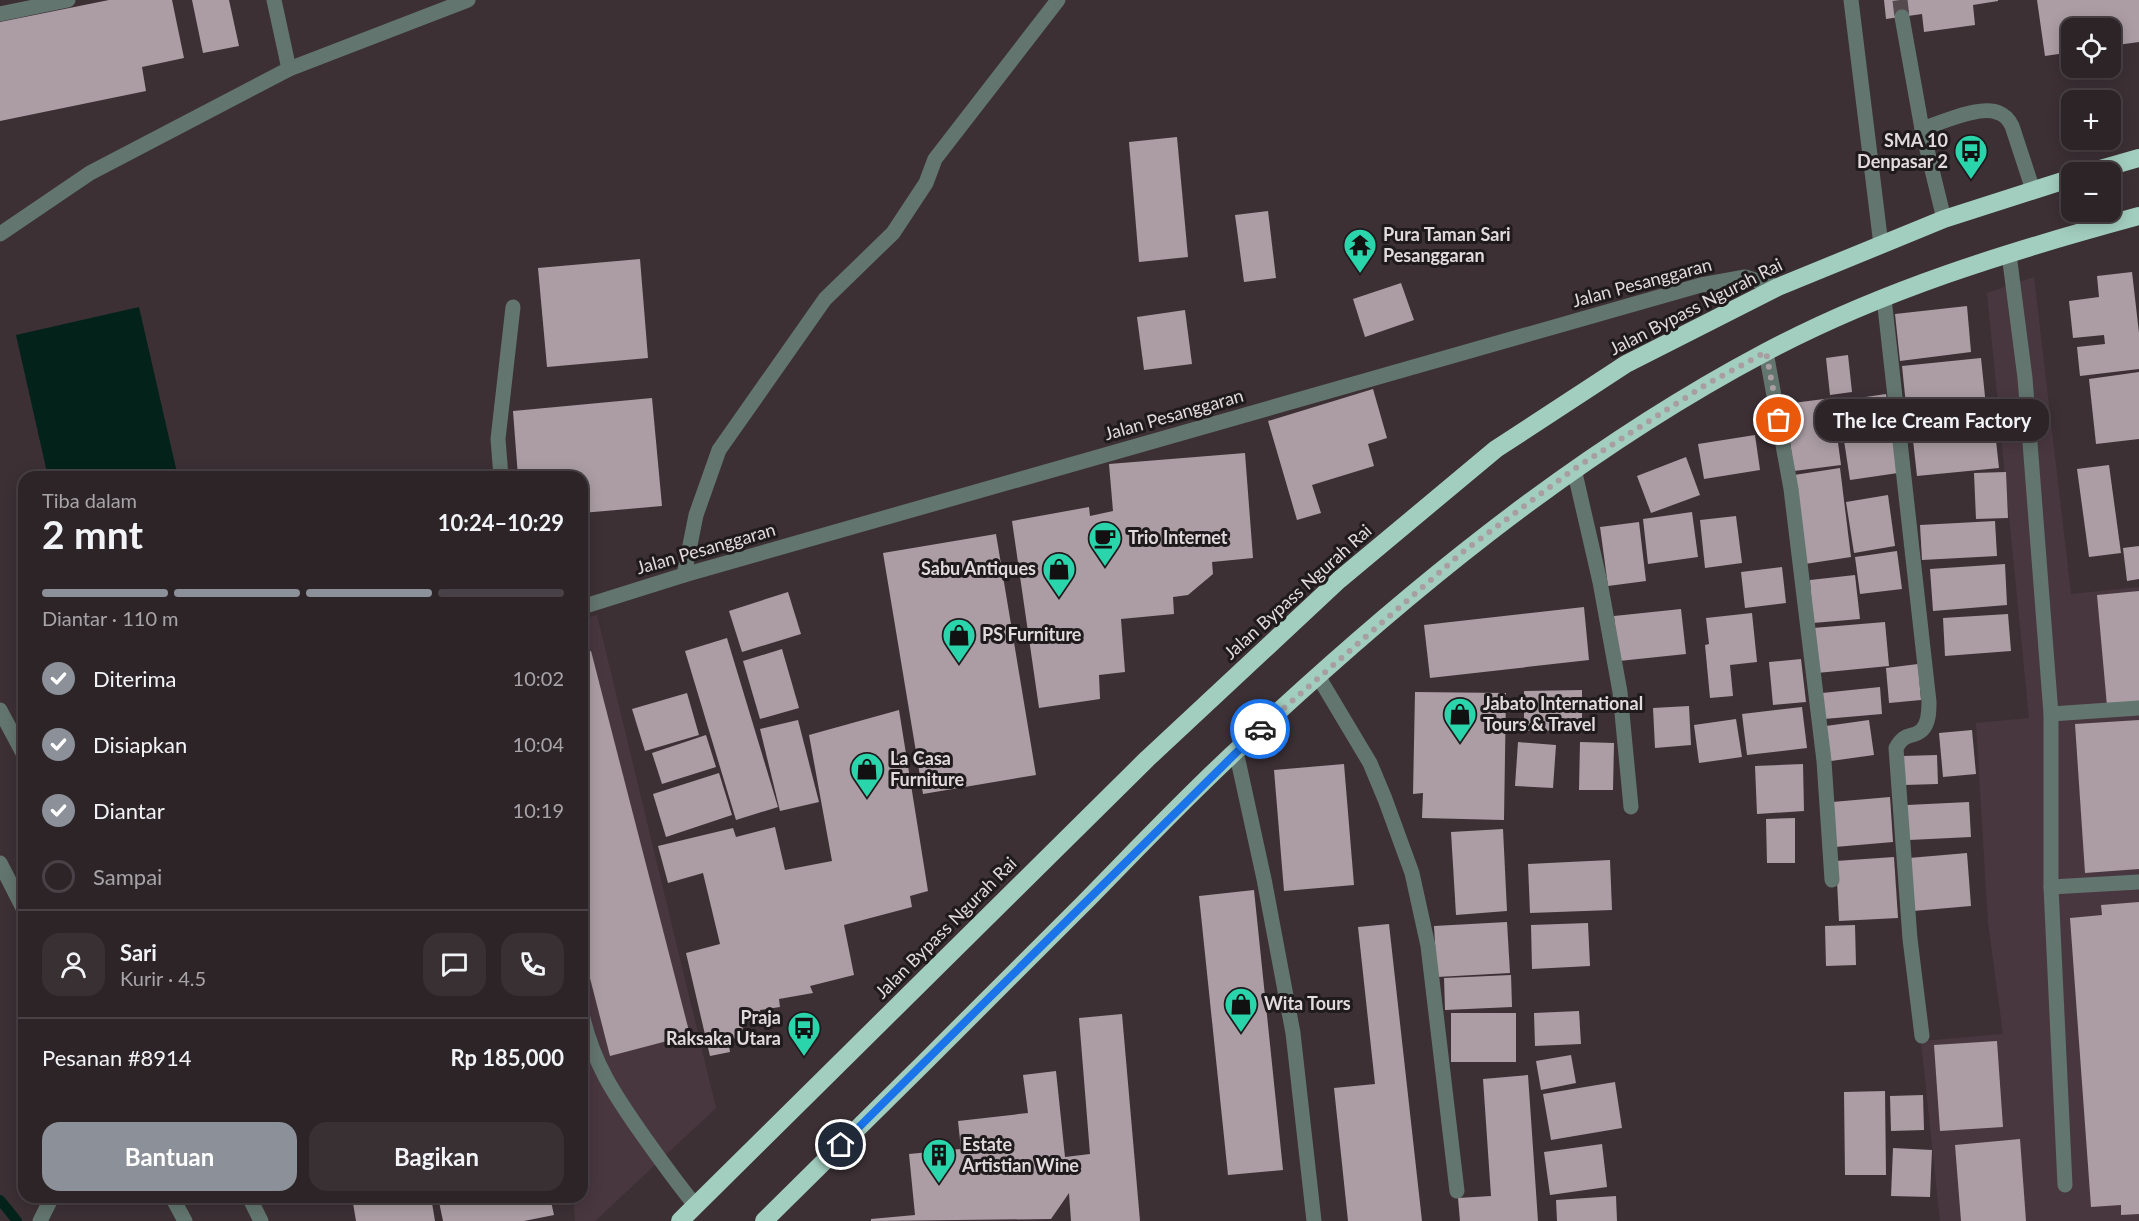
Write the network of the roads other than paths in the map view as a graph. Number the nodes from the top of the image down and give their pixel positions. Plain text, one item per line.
1 (68, 0) edge
2 (274, 0) edge
3 (468, 0) edge
4 (1058, 0) edge
5 (1851, 0) edge
6 (0, 15) edge
7 (1902, 17) tunnel mouth
8 (289, 69) junction
9 (1922, 129) junction
10 (2139, 158) edge
11 (2121, 163) edge
12 (2061, 181) edge
13 (2033, 190) junction
14 (2139, 216) edge
15 (1944, 219) junction
16 (0, 234) edge
17 (1881, 245) junction
18 (2009, 254) junction
19 (1778, 287) junction
20 (1884, 298) junction
21 (513, 307) dead end
22 (1766, 352) junction
23 (1574, 469) junction
24 (501, 471) edge
25 (684, 575) junction
26 (588, 605) edge
27 (1318, 676) junction
28 (2139, 708) edge
29 (0, 710) edge
30 (2051, 714) junction
31 (18, 744) edge
32 (1236, 751) junction
33 (1631, 807) dead end
34 (0, 863) edge
35 (1832, 880) dead end
36 (2139, 882) edge
37 (2051, 887) junction
38 (18, 898) edge
39 (588, 1034) edge
40 (1923, 1036) dead end
41 (2065, 1185) dead end
42 (1457, 1191) dead end
43 (175, 1203) edge
44 (252, 1203) edge
45 (695, 1205) junction
46 (185, 1221) edge
47 (261, 1221) edge
48 (680, 1221) edge
49 (764, 1221) edge
50 (1314, 1221) edge

1 - 6 street
2 - 8 street
3 - 8 street
4 - 25 street
5 - 17 street
7 - 9 street
8 - 16 street
9 - 13 street
9 - 15 street
10 - 11 highway
12 - 13 highway, Jalan Bypass Ngurah Rai
13 - 15 highway, Jalan Bypass Ngurah Rai
14 - 18 highway
15 - 17 highway, Jalan Bypass Ngurah Rai
17 - 19 highway, Jalan Bypass Ngurah Rai
18 - 20 highway
18 - 30 street
19 - 25 street, Jalan Pesanggaran
19 - 45 highway, Jalan Bypass Ngurah Rai
20 - 22 highway
20 - 40 street
21 - 24 street
22 - 23 highway
22 - 35 street
23 - 27 highway
23 - 33 street
25 - 26 street, Jalan Pesanggaran
27 - 32 highway
27 - 42 street
28 - 30 street
29 - 31 street
30 - 37 street
32 - 49 highway
32 - 50 street
34 - 38 street
36 - 37 street
37 - 41 street
39 - 45 street
43 - 46 street
44 - 47 street
45 - 48 highway, Jalan Bypass Ngurah Rai

